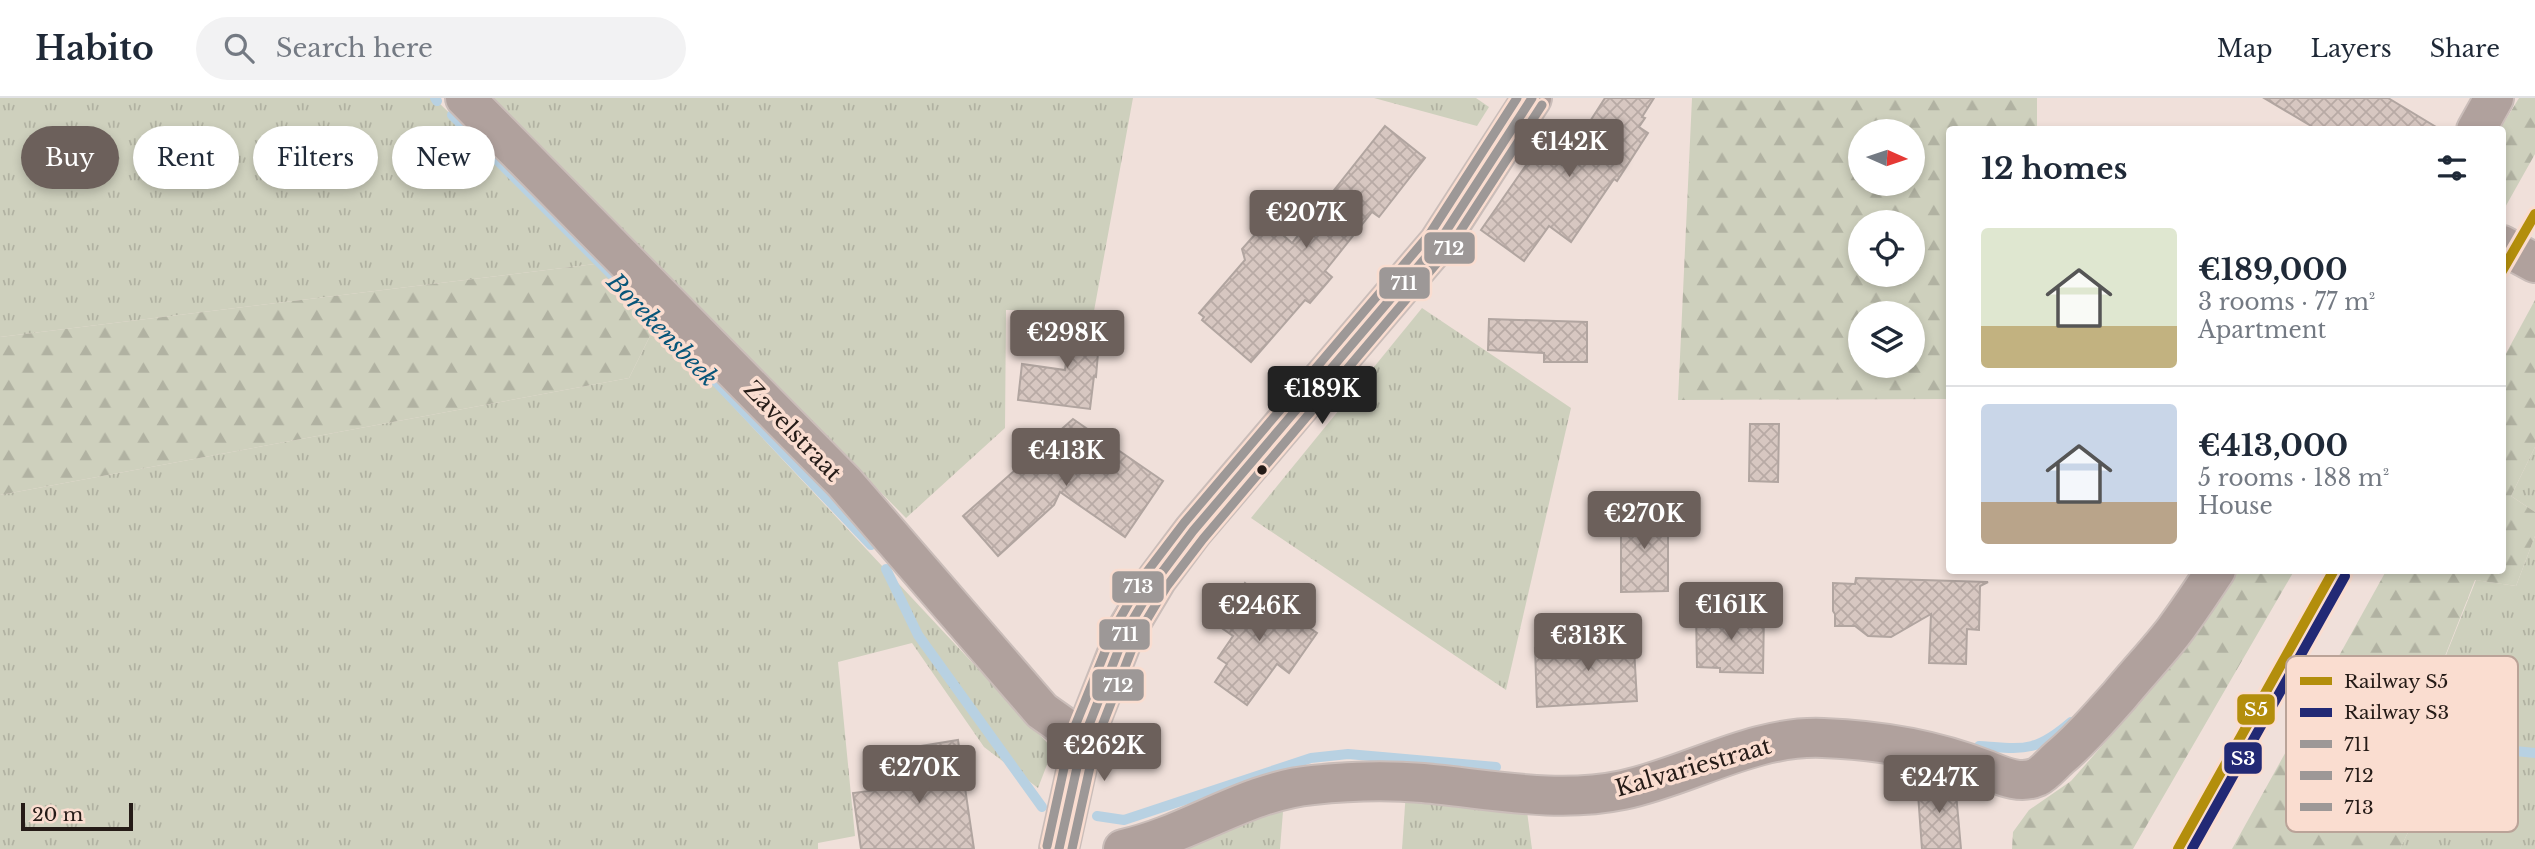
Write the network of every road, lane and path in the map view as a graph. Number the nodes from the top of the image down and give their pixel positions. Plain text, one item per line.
1 (465, 98) edge
2 (1532, 98) edge
3 (2494, 98) edge
4 (2478, 126) edge
5 (2506, 247) edge
6 (2535, 263) edge
7 (2213, 574) edge
8 (1083, 740) junction
9 (1063, 831) edge
10 (1123, 849) edge

1 - 8 street, Zavelstraat
2 - 8 street
3 - 4 street
5 - 6 street
7 - 10 street, Kalvariestraat
8 - 9 street

